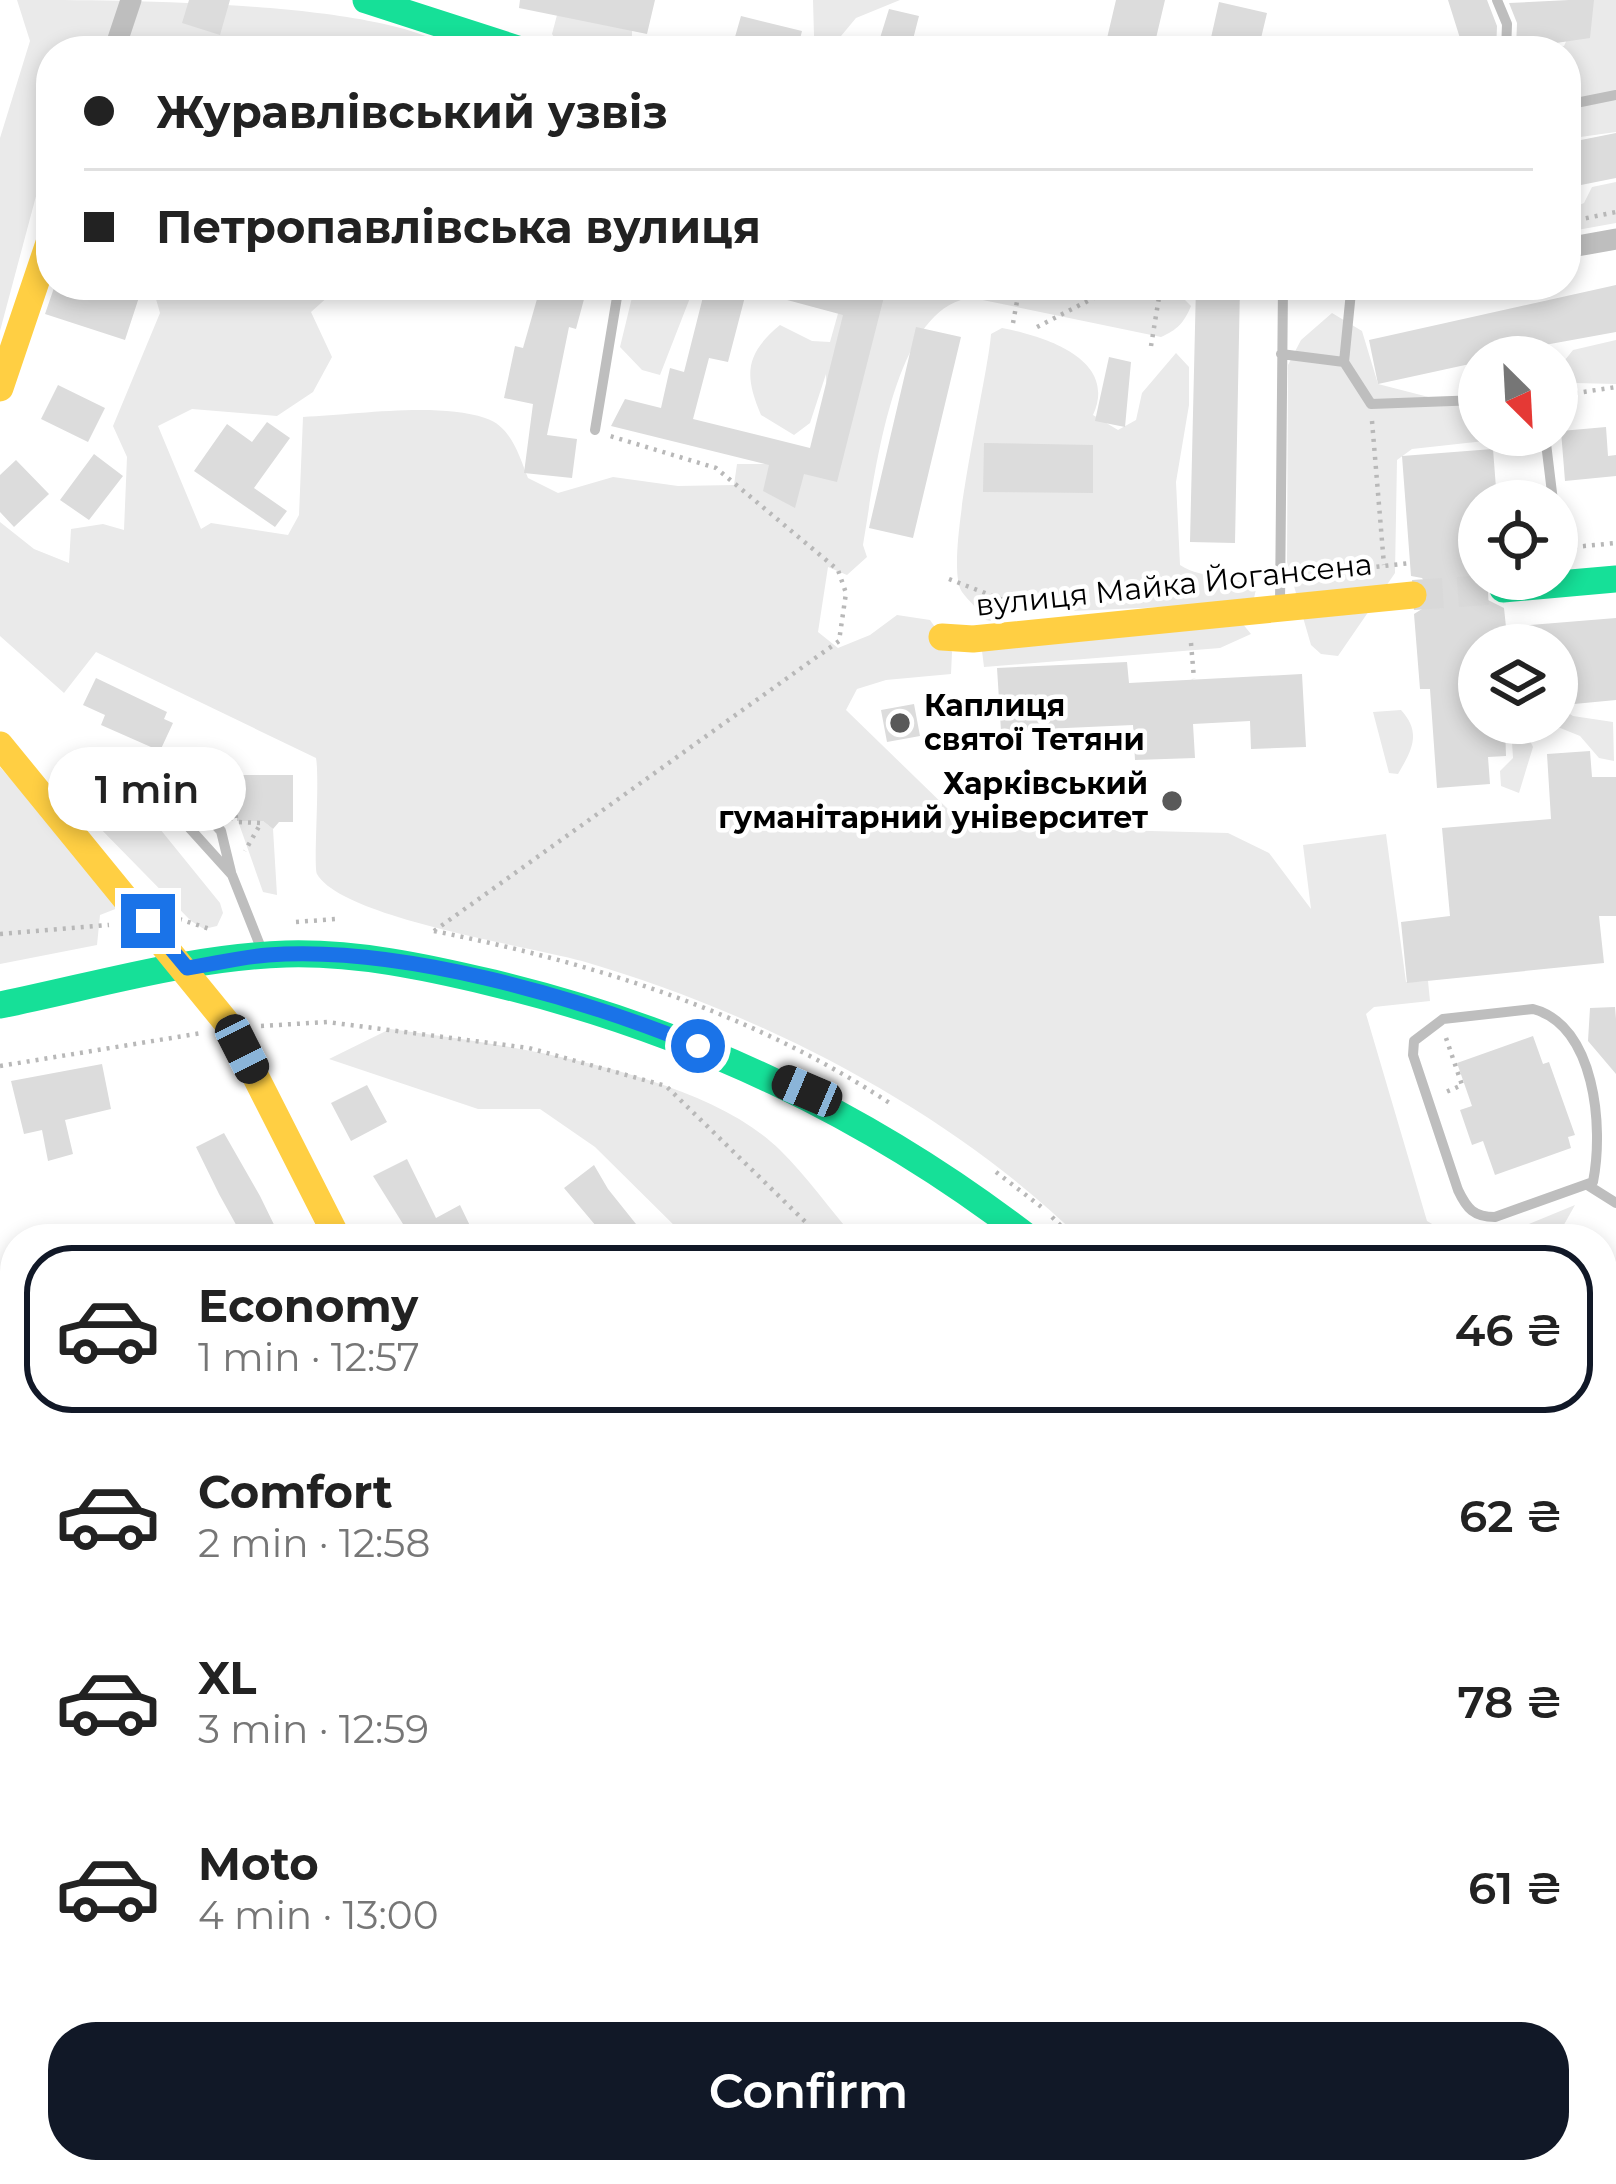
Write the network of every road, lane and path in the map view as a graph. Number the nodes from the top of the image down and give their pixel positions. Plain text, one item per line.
1 (131, 0) edge
2 (366, 0) edge
3 (1497, 0) edge
4 (119, 36) edge
5 (478, 36) edge
6 (1507, 36) edge
7 (1616, 95) edge
8 (1581, 102) edge
9 (1616, 212) edge
10 (1581, 219) edge
11 (1616, 238) edge
12 (1581, 245) edge
13 (36, 281) edge
14 (617, 300) edge
15 (1017, 300) edge
16 (1090, 300) edge
17 (1159, 300) edge
18 (1283, 300) edge
19 (1351, 300) edge
20 (1013, 323) dead end
21 (1037, 327) dead end
22 (1151, 346) dead end
23 (1281, 355) junction
24 (1344, 362) junction
25 (1616, 387) edge
26 (0, 388) edge
27 (1578, 393) edge
28 (1458, 401) edge
29 (1371, 404) junction
30 (595, 430) joint
31 (1616, 543) edge
32 (1578, 546) edge
33 (1410, 563) dead end
34 (1384, 566) junction
35 (1280, 578) junction
36 (949, 579) dead end
37 (1616, 579) edge
38 (1578, 583) edge
39 (1412, 595) tunnel mouth
40 (1020, 607) dead end
41 (1280, 608) junction
42 (942, 638) dead end
43 (1191, 643) dead end
44 (1194, 680) dead end
45 (0, 745) edge
46 (128, 760) junction
47 (236, 780) dead end
48 (47, 799) junction
49 (237, 823) junction
50 (245, 852) junction
51 (251, 870) dead end
52 (232, 875) junction
53 (110, 925) dead end
54 (434, 931) dead end
55 (0, 934) edge
56 (264, 956) junction
57 (187, 968) junction
58 (0, 1005) edge
59 (404, 1031) dead end
60 (1443, 1034) dead end
61 (1437, 1079) dead end
62 (1589, 1186) junction
63 (1616, 1203) edge
64 (330, 1224) edge
65 (808, 1224) edge
66 (1010, 1224) edge

1 - 4 street
2 - 5 street
3 - 6 lane
7 - 8 lane
9 - 10 path
11 - 12 street
13 - 26 street
14 - 30 lane
15 - 20 path
16 - 21 path
17 - 22 path
18 - 23 lane
19 - 24 lane
23 - 24 lane
23 - 35 lane
24 - 29 lane
25 - 27 path
28 - 29 lane
29 - 34 path
30 - 54 path
31 - 32 path
33 - 34 path
34 - 35 path
35 - 41 lane
36 - 40 path
37 - 38 street
39 - 41 street, вулиця Майка Йогансена
41 - 42 street, вулиця Майка Йогансена
43 - 44 path
45 - 48 street
46 - 48 lane
46 - 52 lane
46 - 52 lane
47 - 49 path
48 - 57 street
49 - 50 path
49 - 50 path
50 - 51 path
52 - 56 lane
53 - 55 path
56 - 57 street
56 - 66 street
57 - 58 street
57 - 64 street
59 - 65 path
60 - 61 path
62 - 62 lane
62 - 63 lane

